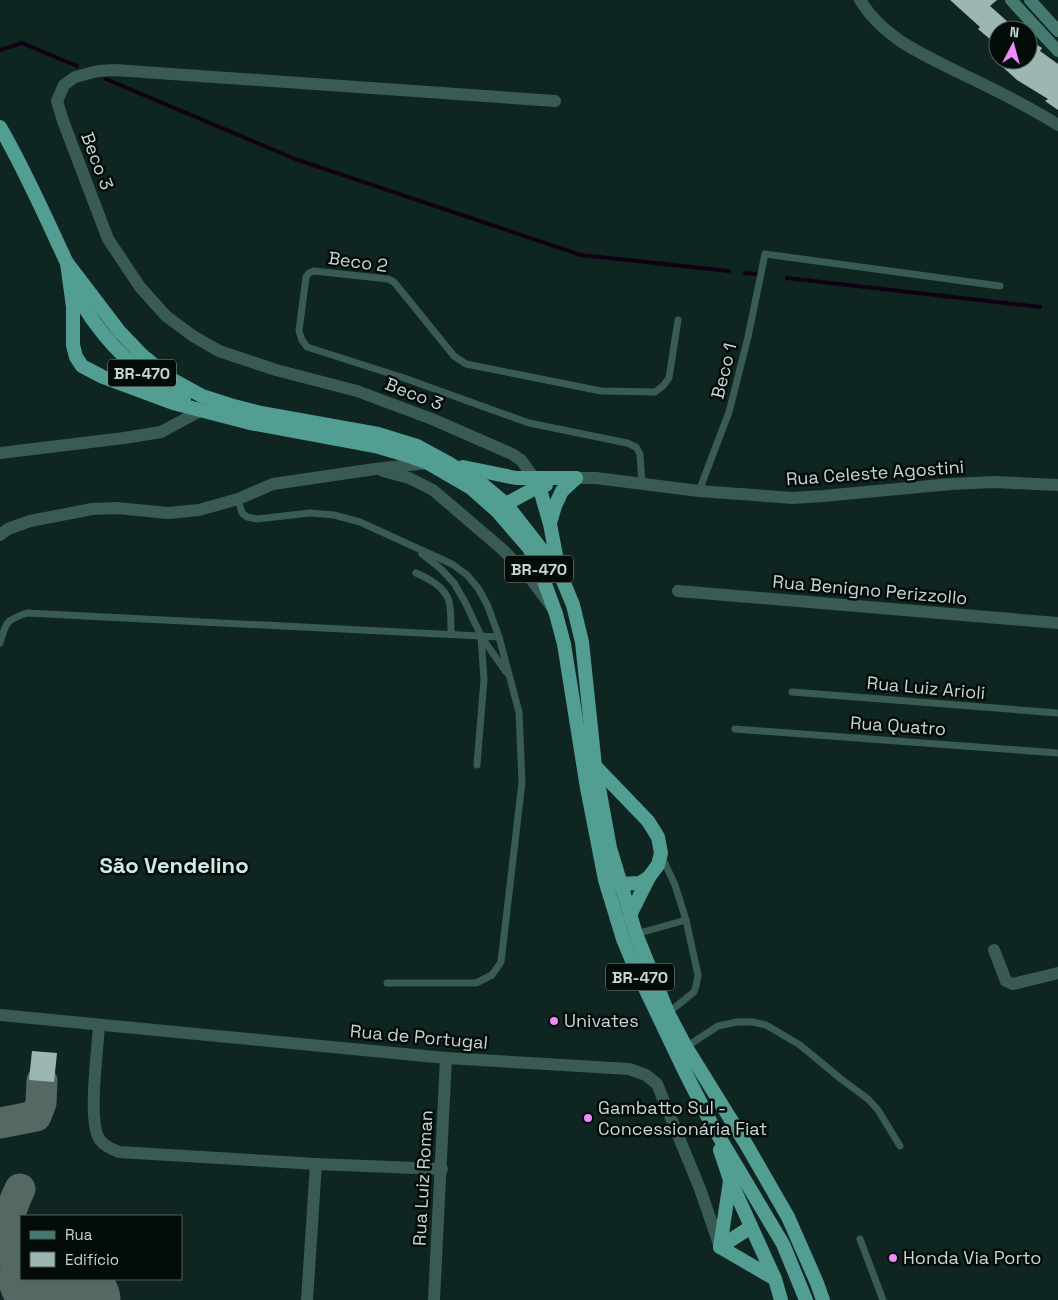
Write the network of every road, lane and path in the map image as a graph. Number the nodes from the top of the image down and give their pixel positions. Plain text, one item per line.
1 (860, 0) edge
2 (1011, 0) edge
3 (1030, 0) edge
4 (1058, 31) edge
5 (1058, 51) edge
6 (555, 101) dead end
7 (1058, 125) edge
8 (0, 127) edge
9 (67, 264) junction
10 (1000, 286) dead end
11 (678, 320) dead end
12 (94, 322) junction
13 (119, 332) junction
14 (73, 345) junction
15 (202, 410) junction
16 (0, 453) edge
17 (428, 463) junction
18 (450, 464) junction
19 (375, 468) junction
20 (576, 478) junction
21 (537, 482) junction
22 (642, 484) junction
23 (1058, 485) edge
24 (699, 491) junction
25 (238, 499) junction
26 (506, 504) junction
27 (550, 524) junction
28 (0, 535) edge
29 (414, 547) junction
30 (416, 572) dead end
31 (559, 572) junction
32 (678, 591) dead end
33 (556, 614) junction
34 (1058, 623) edge
35 (451, 634) junction
36 (481, 636) junction
37 (499, 637) junction
38 (0, 643) edge
39 (510, 677) junction
40 (792, 692) dead end
41 (1058, 713) edge
42 (735, 729) dead end
43 (1058, 753) edge
44 (476, 765) dead end
45 (595, 766) junction
46 (661, 853) junction
47 (649, 877) junction
48 (605, 880) junction
49 (620, 884) junction
50 (630, 915) junction
51 (686, 920) junction
52 (636, 934) junction
53 (994, 950) dead end
54 (1058, 972) edge
55 (387, 983) dead end
56 (668, 1013) junction
57 (0, 1015) edge
58 (99, 1025) junction
59 (686, 1047) junction
60 (446, 1058) junction
61 (712, 1125) junction
62 (900, 1146) dead end
63 (316, 1164) junction
64 (442, 1169) junction
65 (730, 1180) junction
66 (751, 1227) junction
67 (860, 1239) dead end
68 (783, 1244) junction
69 (720, 1247) junction
70 (775, 1279) junction
71 (817, 1282) junction
72 (307, 1300) edge
73 (434, 1300) edge
74 (781, 1300) edge
75 (806, 1300) edge
76 (823, 1300) edge
77 (829, 1300) edge
78 (883, 1300) edge

1 - 7 street
2 - 5 main road
3 - 4 main road
6 - 21 street, Beco 3
8 - 9 highway, BR-470
9 - 12 highway, BR-470
9 - 13 highway, BR-470
9 - 14 highway
10 - 24 lane, Beco 1
11 - 22 lane, Beco 2
12 - 13 highway
12 - 14 highway
12 - 15 highway, BR-470
13 - 18 highway, BR-470
14 - 15 highway
15 - 16 street
15 - 17 highway, BR-470
17 - 18 highway
17 - 19 street
17 - 33 highway, BR-470
18 - 21 highway
18 - 26 highway, BR-470
19 - 25 street
19 - 33 street
20 - 21 highway
20 - 22 street, Rua Celeste Agostini
20 - 27 highway
21 - 26 highway
21 - 27 highway
22 - 24 street, Rua Celeste Agostini
23 - 24 street, Rua Celeste Agostini
25 - 28 street
25 - 29 lane
26 - 31 highway, BR-470
27 - 31 highway
29 - 36 lane
29 - 37 lane
30 - 35 lane
31 - 45 highway, BR-470
32 - 34 street, Rua Benigno Perizzollo
33 - 48 highway, BR-470
35 - 36 lane
35 - 38 lane
36 - 37 lane
36 - 39 lane
36 - 44 lane
37 - 39 lane
39 - 55 lane
40 - 41 lane, Rua Luiz Arioli
42 - 43 lane, Rua Quatro
45 - 46 highway
45 - 49 highway, BR-470
46 - 47 highway
46 - 51 lane
47 - 49 highway
47 - 50 highway
48 - 49 highway
48 - 61 highway, BR-470
49 - 50 highway, BR-470
50 - 52 highway, BR-470
51 - 52 lane
51 - 56 lane
52 - 56 highway, BR-470
53 - 54 street
56 - 59 highway, BR-470
57 - 58 street, Rua de Portugal
58 - 60 street, Rua de Portugal
58 - 63 street
59 - 62 lane
59 - 71 highway, BR-470
60 - 64 street, Rua Luiz Roman
60 - 69 street, Rua de Portugal
61 - 65 highway
61 - 68 highway, BR-470
63 - 64 street
63 - 72 street
64 - 73 street, Rua Luiz Roman
65 - 66 highway
65 - 69 highway
66 - 68 highway
66 - 69 highway
66 - 70 highway
67 - 78 lane
68 - 75 highway, BR-470
69 - 70 highway
70 - 74 highway
71 - 76 highway, BR-470
71 - 77 highway

